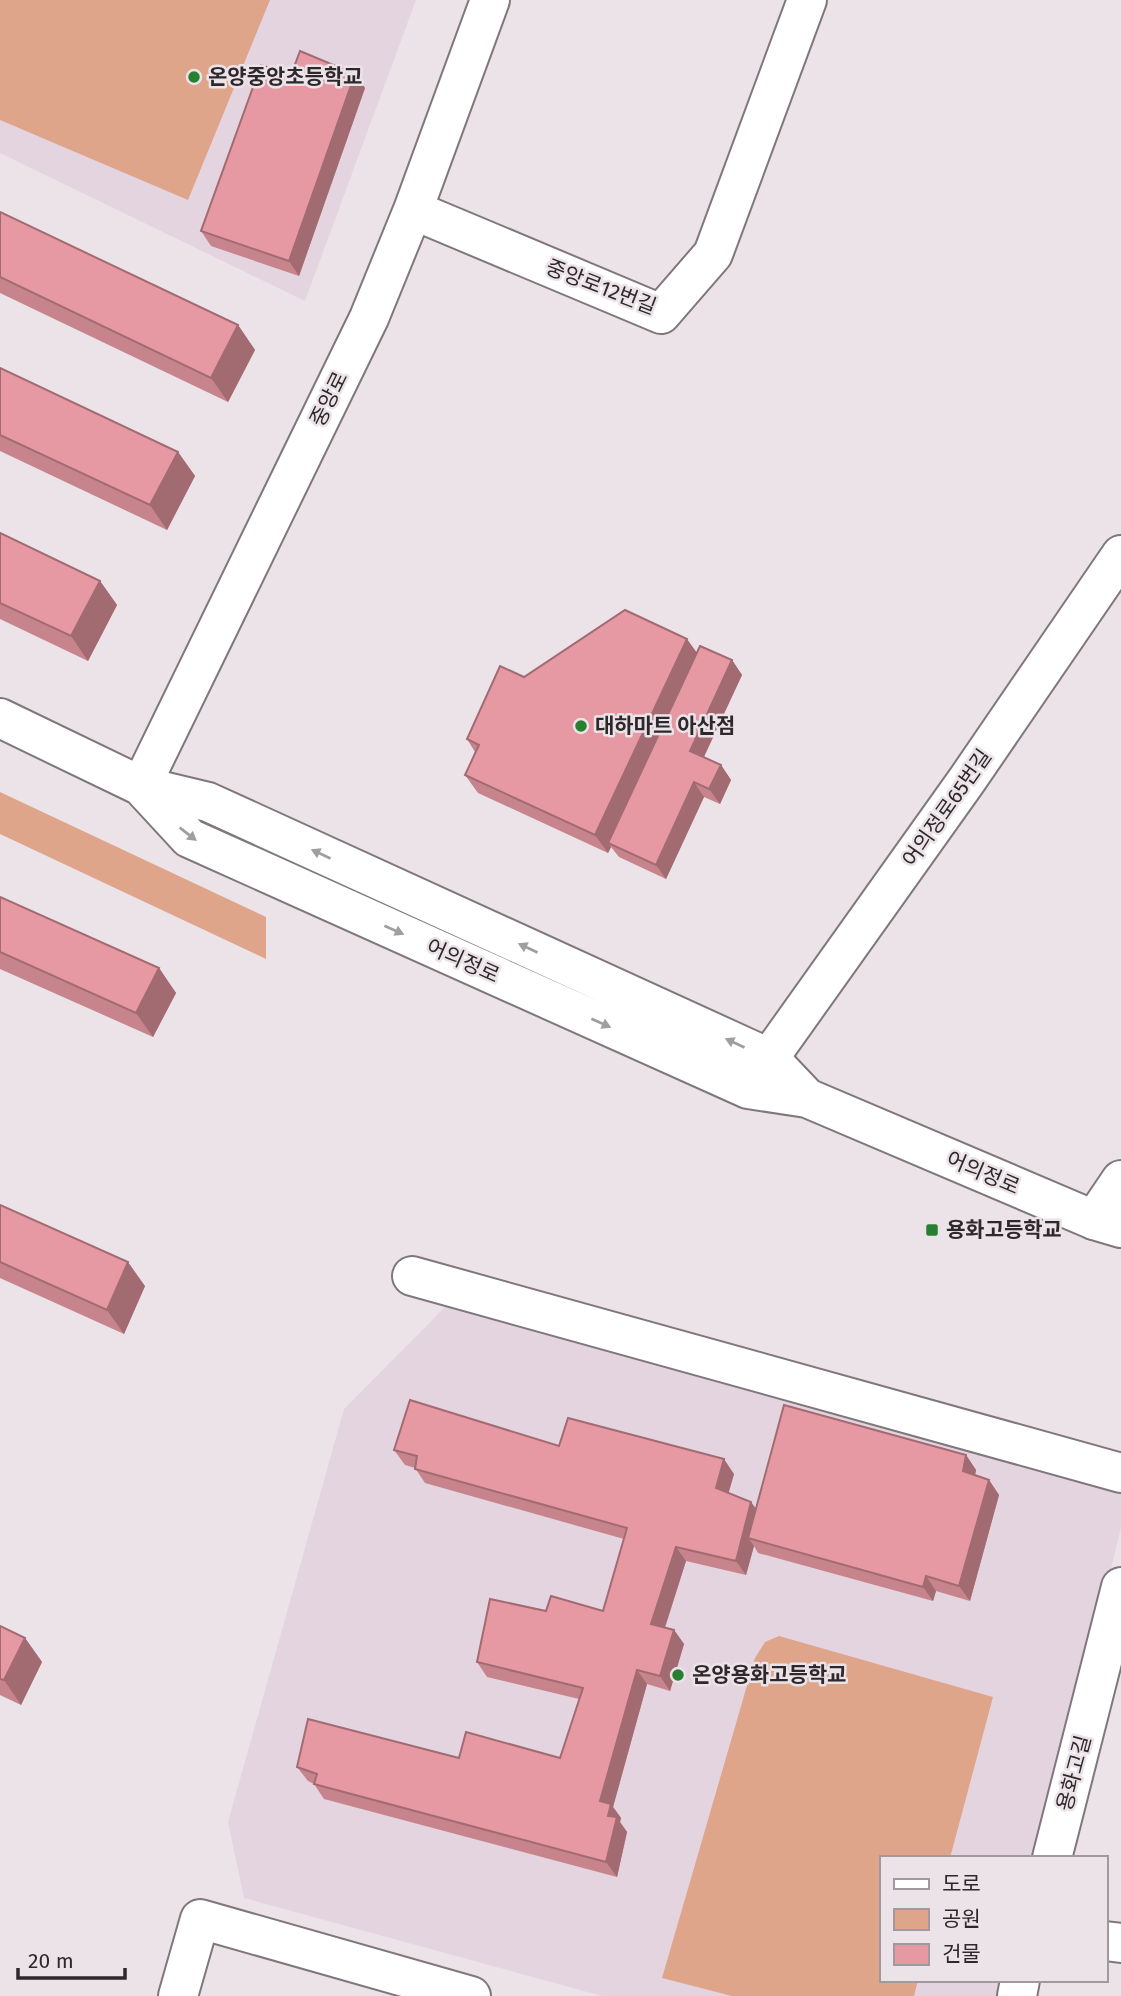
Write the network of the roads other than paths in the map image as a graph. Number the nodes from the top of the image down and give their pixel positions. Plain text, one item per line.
1 (489, 0) edge
2 (807, 0) edge
3 (413, 210) junction
4 (1121, 555) edge
5 (0, 718) edge
6 (141, 786) junction
7 (769, 1058) junction
8 (807, 1098) junction
9 (1121, 1180) edge
10 (1108, 1224) edge
11 (412, 1276) dead end
12 (1121, 1473) edge
13 (1121, 1587) edge
14 (1108, 1691) edge
15 (1053, 1856) edge
16 (387, 1984) edge
17 (178, 1996) edge
18 (471, 1996) edge

1 - 3 street, 중앙로
2 - 3 street, 중앙로12번길
3 - 6 street, 중앙로
4 - 7 street, 어의정로65번길
5 - 6 street, 어의정로
7 -> 6 street, 어의정로
6 -> 8 street, 어의정로
7 - 8 street, 어의정로
8 - 10 street, 어의정로
9 - 10 street
11 - 12 street
13 - 14 street, 용화고길
14 - 15 street, 용화고길
16 - 17 street
16 - 18 street

